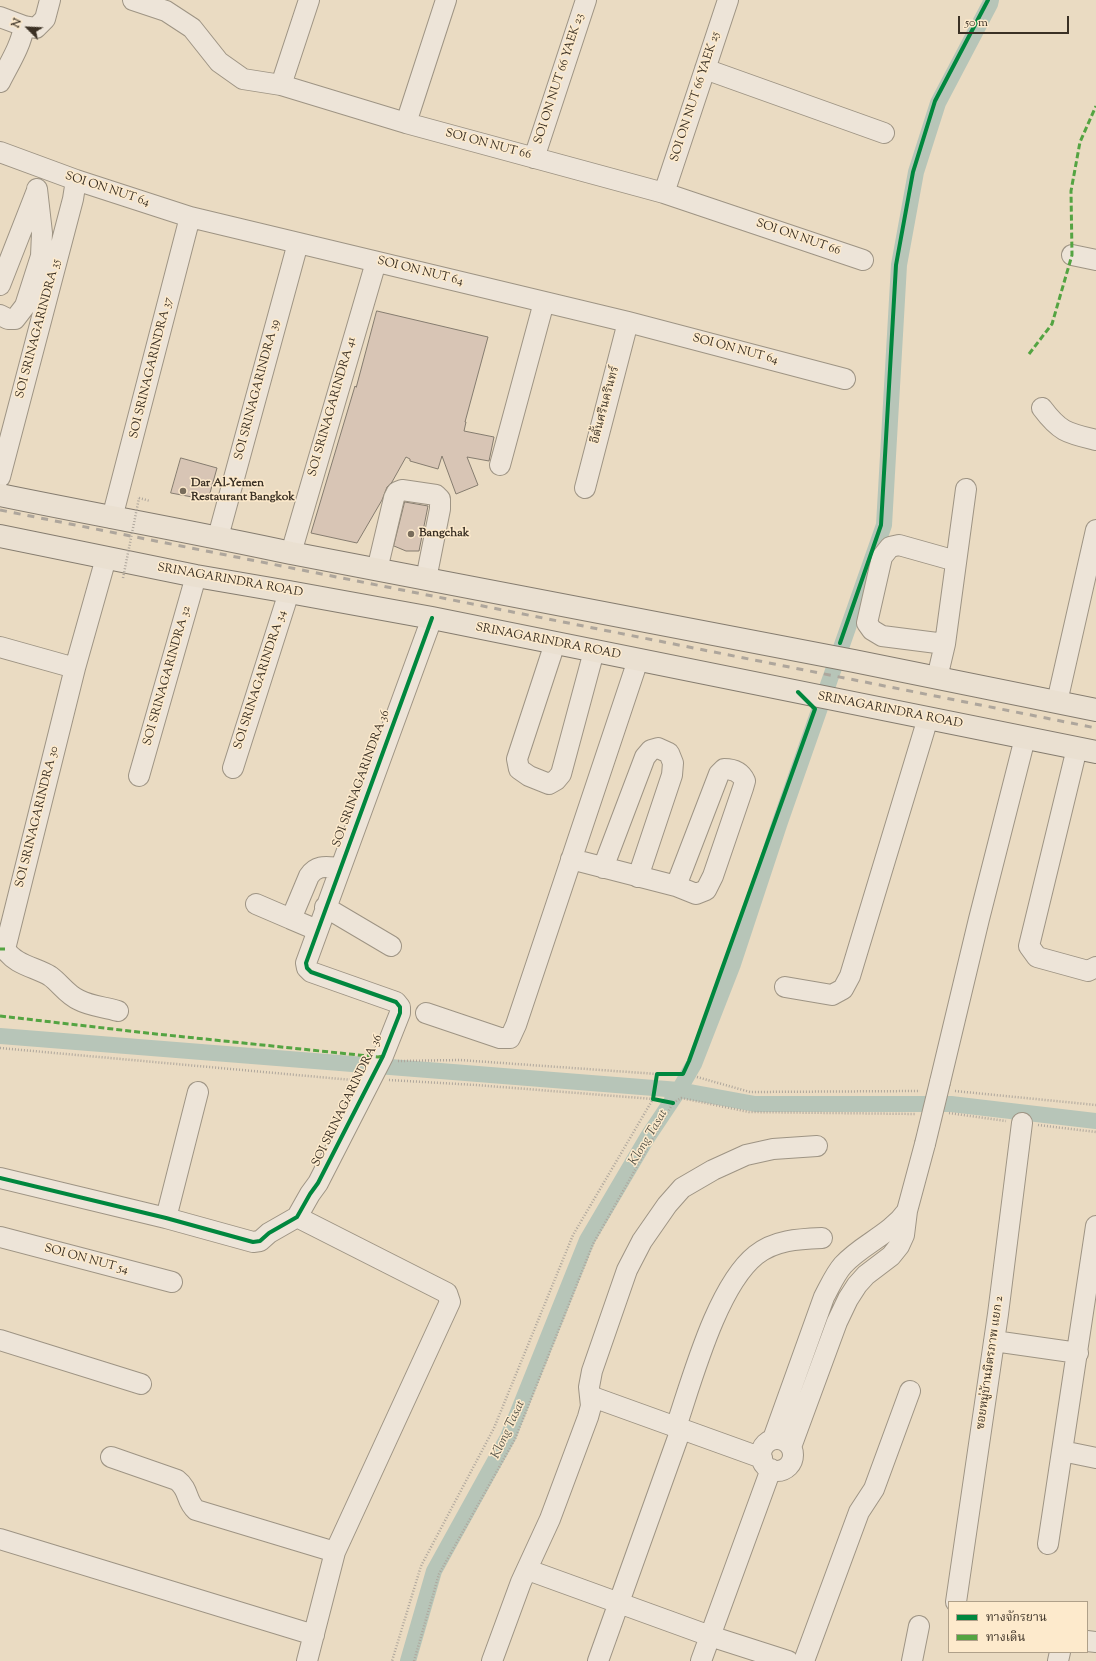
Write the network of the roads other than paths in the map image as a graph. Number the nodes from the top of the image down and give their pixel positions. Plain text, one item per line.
1 (50, 0) edge
2 (132, 0) edge
3 (309, 0) edge
4 (446, 0) edge
5 (586, 0) edge
6 (728, 0) edge
7 (168, 6) edge
8 (0, 17) edge
9 (24, 26) junction
10 (705, 69) junction
11 (0, 82) edge
12 (281, 84) junction
13 (406, 123) junction
14 (884, 133) dead end
15 (0, 152) edge
16 (534, 158) junction
17 (32, 164) junction
18 (76, 180) junction
19 (38, 190) junction
20 (664, 193) junction
21 (190, 217) junction
22 (298, 243) junction
23 (1072, 255) dead end
24 (863, 260) dead end
25 (1096, 260) edge
26 (376, 262) junction
27 (0, 285) edge
28 (544, 302) junction
29 (0, 315) edge
30 (628, 322) junction
31 (845, 379) dead end
32 (1042, 408) dead end
33 (1096, 440) edge
34 (500, 465) dead end
35 (0, 477) edge
36 (584, 488) dead end
37 (966, 489) dead end
38 (0, 495) edge
39 (112, 518) junction
40 (1096, 530) edge
41 (0, 536) edge
42 (218, 537) junction
43 (291, 553) junction
44 (106, 558) junction
45 (956, 561) junction
46 (377, 570) junction
47 (196, 576) junction
48 (426, 579) junction
49 (289, 592) junction
50 (432, 618) junction
51 (555, 643) junction
52 (945, 644) junction
53 (0, 648) edge
54 (594, 651) junction
55 (638, 660) junction
56 (75, 668) junction
57 (937, 678) junction
58 (1057, 702) junction
59 (1096, 710) edge
60 (928, 718) junction
61 (1025, 738) junction
62 (1086, 750) edge
63 (233, 768) dead end
64 (139, 776) dead end
65 (571, 860) junction
66 (340, 868) junction
67 (603, 868) junction
68 (638, 877) junction
69 (676, 886) junction
70 (256, 904) dead end
71 (326, 907) junction
72 (291, 919) junction
73 (317, 930) junction
74 (4, 935) edge
75 (391, 946) dead end
76 (1096, 967) edge
77 (785, 987) dead end
78 (118, 1011) dead end
79 (426, 1013) dead end
80 (198, 1092) dead end
81 (1022, 1123) road end
82 (817, 1146) dead end
83 (0, 1178) edge
84 (297, 1217) junction
85 (166, 1218) junction
86 (1096, 1226) edge
87 (0, 1237) edge
88 (822, 1238) dead end
89 (172, 1282) dead end
90 (0, 1340) edge
91 (994, 1341) junction
92 (1078, 1353) junction
93 (141, 1384) dead end
94 (910, 1391) dead end
95 (590, 1396) junction
96 (678, 1428) junction
97 (782, 1443) junction
98 (1062, 1452) junction
99 (111, 1457) dead end
100 (1096, 1458) edge
101 (766, 1464) junction
102 (0, 1539) edge
103 (1048, 1544) dead end
104 (335, 1552) junction
105 (528, 1570) junction
106 (956, 1601) edge
107 (618, 1602) junction
108 (919, 1626) dead end
109 (314, 1635) junction
110 (710, 1636) junction
111 (307, 1661) edge
112 (492, 1661) edge
113 (598, 1661) edge
114 (700, 1661) edge
115 (788, 1661) edge
116 (804, 1661) edge
117 (912, 1661) edge

1 - 9 street
2 - 7 street, SOI ON NUT 66
3 - 12 street
4 - 13 street
5 - 16 street, SOI ON NUT 66 YAEK 23
6 - 10 street, SOI ON NUT 66 YAEK 25
7 - 12 street, SOI ON NUT 66
8 - 9 street
9 - 11 street
10 - 14 street
10 - 20 street, SOI ON NUT 66 YAEK 25
12 - 13 street, SOI ON NUT 66
13 - 16 street, SOI ON NUT 66
15 - 17 street, SOI ON NUT 64
16 - 20 street, SOI ON NUT 66
17 - 18 street, SOI ON NUT 64
17 - 19 street
18 - 21 street, SOI ON NUT 64
18 - 35 street, SOI SRINAGARINDRA 35
19 - 27 street
19 - 29 street
20 - 24 street, SOI ON NUT 66
21 - 22 street, SOI ON NUT 64
21 - 39 street, SOI SRINAGARINDRA 37
22 - 26 street, SOI ON NUT 64
22 - 42 street, SOI SRINAGARINDRA 39
23 - 25 street
26 - 28 street, SOI ON NUT 64
26 - 43 street, SOI SRINAGARINDRA 41
28 - 30 street, SOI ON NUT 64
28 - 34 street
30 - 31 street, SOI ON NUT 64
30 - 36 street, อีตั้นศรีนครินทร์
32 - 33 street
37 - 45 street
38 - 39 main road
39 - 42 main road
40 - 58 street
41 - 44 main road, SRINAGARINDRA ROAD
42 - 43 main road
43 - 46 main road
44 - 47 main road, SRINAGARINDRA ROAD
44 - 56 street, SOI SRINAGARINDRA 30
45 - 52 street
45 - 52 street
46 - 48 main road
46 - 48 street
47 - 49 main road, SRINAGARINDRA ROAD
47 - 64 street, SOI SRINAGARINDRA 32
48 - 57 main road
49 - 50 main road, SRINAGARINDRA ROAD
49 - 63 street, SOI SRINAGARINDRA 34
50 - 51 main road, SRINAGARINDRA ROAD
50 - 66 street, SOI SRINAGARINDRA 36
51 - 54 main road, SRINAGARINDRA ROAD
51 - 54 street
52 - 57 street
53 - 56 street
54 - 55 main road, SRINAGARINDRA ROAD
55 - 60 main road, SRINAGARINDRA ROAD
55 - 65 street
56 - 74 street, SOI SRINAGARINDRA 30
57 - 58 main road
58 - 59 main road
60 - 61 main road, SRINAGARINDRA ROAD
60 - 77 street
61 - 62 main road, SRINAGARINDRA ROAD
61 - 97 street, bridge
62 - 76 street
65 - 67 street
65 - 79 street
66 - 71 street, SOI SRINAGARINDRA 36
66 - 72 street
67 - 68 street
67 - 68 street
68 - 69 street
69 - 69 street
70 - 72 street
71 - 73 street, SOI SRINAGARINDRA 36
71 - 75 street
72 - 73 street
73 - 84 street, SOI SRINAGARINDRA 36
74 - 78 street, SOI SRINAGARINDRA 30
80 - 85 street
81 - 91 street, ซอยหมู่บ้านมิตรภาพ แยก 2
82 - 95 street
83 - 85 street
84 - 85 street
84 - 104 street
86 - 92 street
87 - 89 street, SOI ON NUT 54
88 - 96 street
90 - 93 street
91 - 92 street
91 - 106 street, ซอยหมู่บ้านมิตรภาพ แยก 2
92 - 98 street
94 - 116 street
95 - 96 street
95 - 105 street
96 - 101 street
96 - 107 street
97 - 101 street
97 - 101 street
98 - 100 street
98 - 103 street
99 - 104 street
101 - 110 street
102 - 109 street
104 - 109 street
105 - 107 street
105 - 112 street
107 - 110 street
107 - 113 street
108 - 117 street
109 - 111 street
110 - 114 street
110 - 115 street

